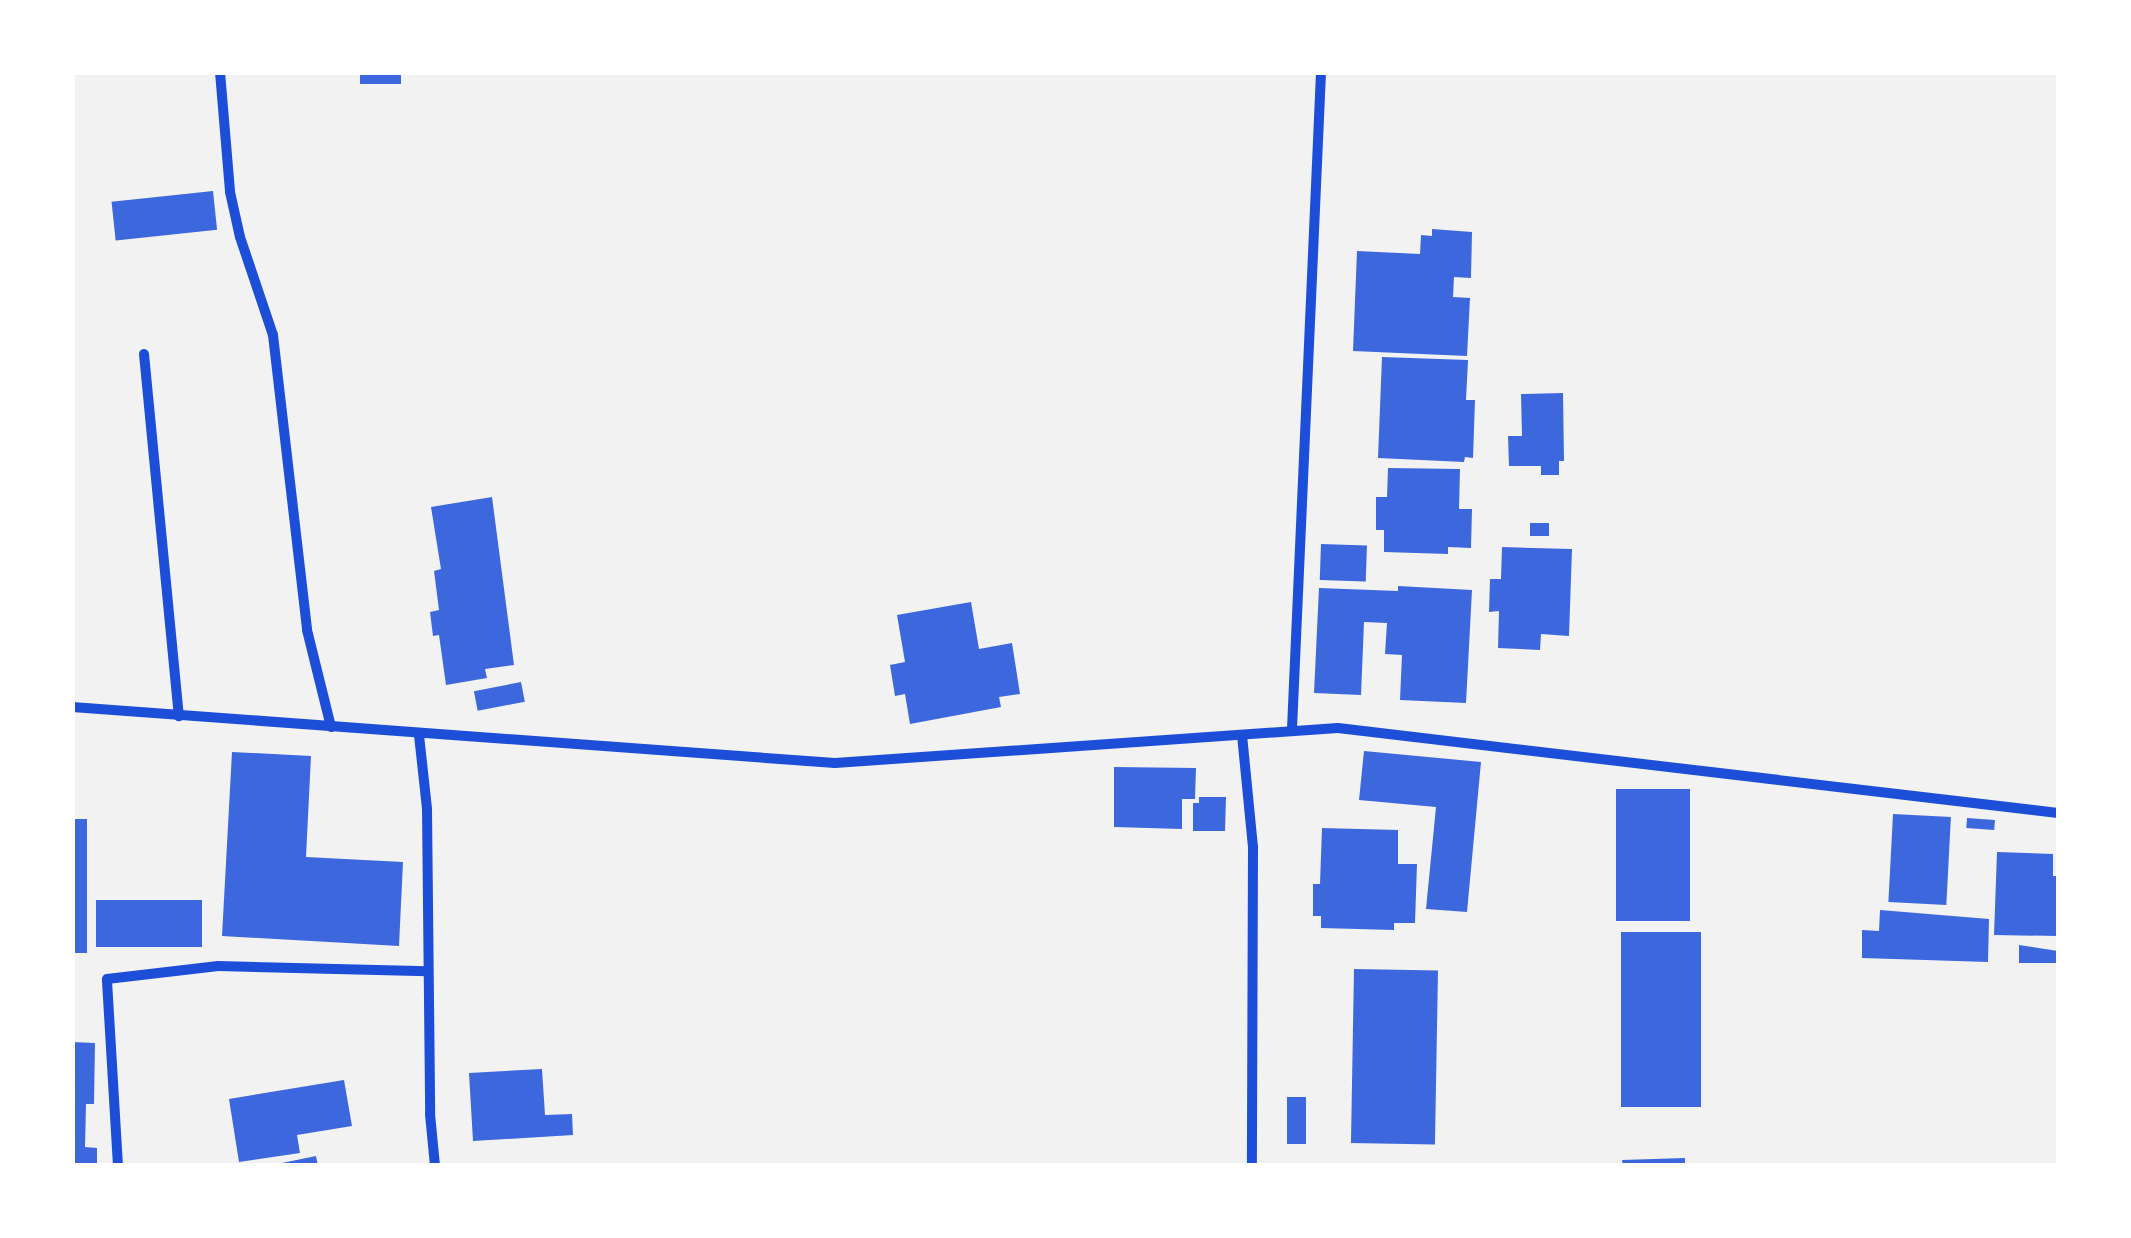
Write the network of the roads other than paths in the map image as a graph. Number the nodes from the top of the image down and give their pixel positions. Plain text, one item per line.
1 (220, 72) edge
2 (1321, 72) edge
3 (144, 354) dead end
4 (72, 706) edge
5 (179, 716) junction
6 (331, 728) junction
7 (1292, 729) junction
8 (1242, 735) junction
9 (419, 736) junction
10 (2058, 814) edge
11 (428, 971) junction
12 (118, 1166) edge
13 (435, 1166) edge
14 (1252, 1166) edge

1 - 6 street
2 - 7 street
3 - 5 street
4 - 5 street
5 - 6 street
6 - 9 street
7 - 8 street
7 - 10 street
8 - 9 street
8 - 14 street
9 - 11 street
11 - 12 street
11 - 13 street

